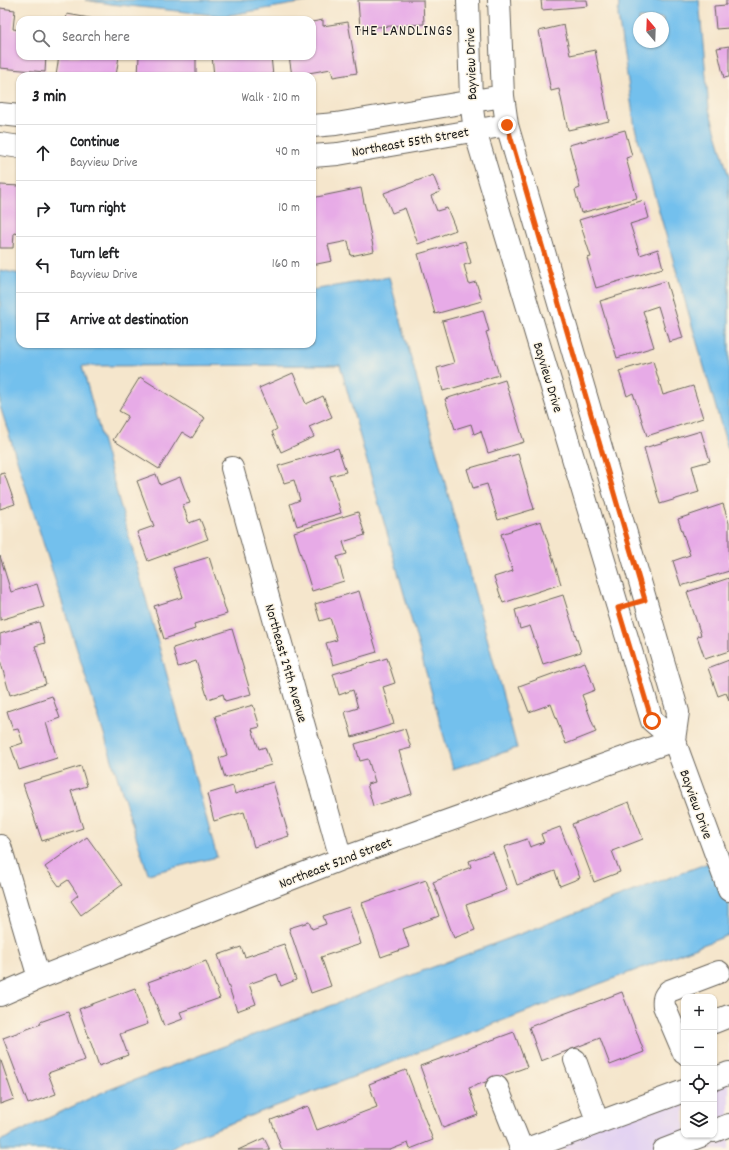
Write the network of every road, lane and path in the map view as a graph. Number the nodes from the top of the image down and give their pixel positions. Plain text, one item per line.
1 (468, 0) edge
2 (499, 0) edge
3 (503, 96) junction
4 (471, 101) junction
5 (0, 114) edge
6 (16, 116) edge
7 (507, 125) junction
8 (316, 126) edge
9 (475, 130) junction
10 (0, 144) edge
11 (16, 146) edge
12 (316, 156) edge
13 (546, 259) junction
14 (516, 268) junction
15 (585, 392) junction
16 (556, 401) junction
17 (606, 463) junction
18 (232, 468) dead end
19 (577, 471) junction
20 (645, 600) junction
21 (618, 608) junction
22 (674, 740) junction
23 (0, 846) edge
24 (341, 859) junction
25 (729, 890) edge
26 (718, 972) dead end
27 (40, 978) junction
28 (0, 995) edge
29 (729, 1016) edge
30 (717, 1021) edge
31 (681, 1039) edge
32 (575, 1060) dead end
33 (729, 1073) edge
34 (717, 1078) edge
35 (497, 1087) dead end
36 (681, 1092) edge
37 (598, 1123) junction
38 (729, 1125) edge
39 (717, 1130) edge
40 (695, 1138) edge
41 (523, 1150) edge
42 (664, 1150) edge

1 - 4 street, Bayview Drive
2 - 3 street, Bayview Drive
3 - 4 street, Northeast 55th Street
3 - 7 street, Bayview Drive
4 - 8 street, Northeast 55th Street
4 - 9 street, Bayview Drive
5 - 6 street
7 - 9 street, Northeast 55th Street
7 - 13 street, Bayview Drive
9 - 12 street, Northeast 55th Street
9 - 14 street, Bayview Drive
10 - 11 street
13 - 14 street
13 - 15 street, Bayview Drive
14 - 16 street, Bayview Drive
15 - 16 street
15 - 17 street, Bayview Drive
16 - 19 street, Bayview Drive
17 - 19 street
17 - 20 street, Bayview Drive
18 - 24 street, Northeast 29th Avenue
19 - 21 street, Bayview Drive
20 - 21 street
20 - 22 street, Bayview Drive
21 - 22 street, Bayview Drive
22 - 24 street, Northeast 52nd Street
22 - 25 street, Bayview Drive
23 - 27 street
24 - 27 street, Northeast 52nd Street
26 - 31 street
27 - 28 street, Northeast 52nd Street
29 - 30 street
32 - 37 street
33 - 34 street
35 - 41 street
36 - 37 street
37 - 41 street
38 - 39 street
40 - 42 street

